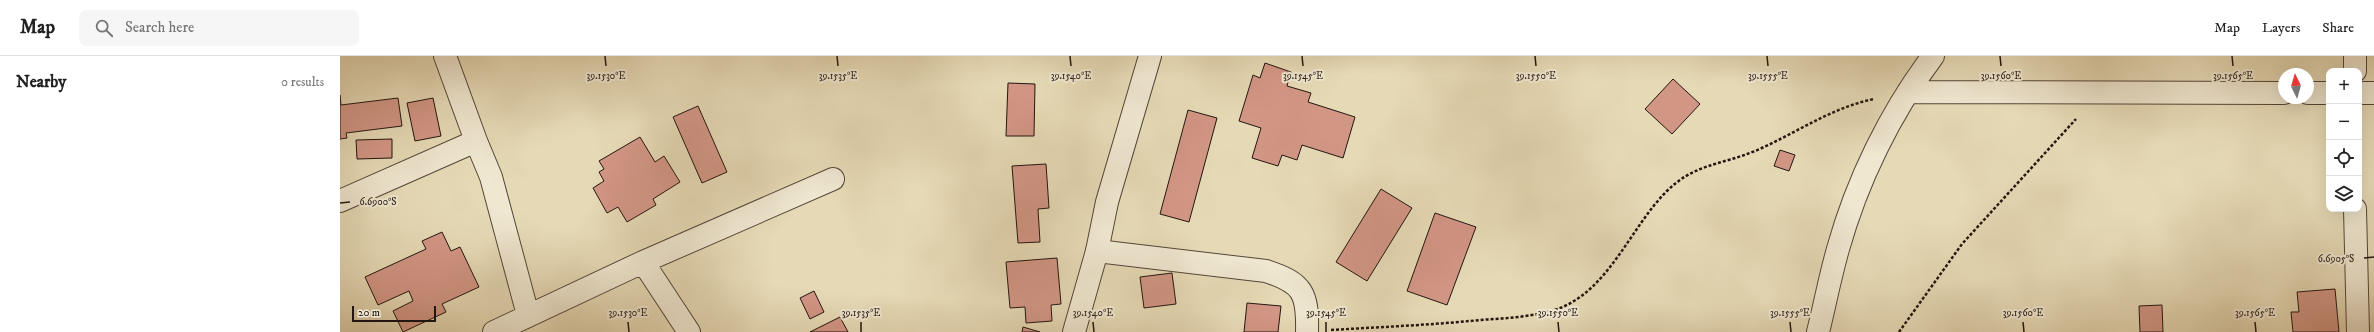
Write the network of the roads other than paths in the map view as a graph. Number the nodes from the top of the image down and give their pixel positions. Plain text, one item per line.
1 (445, 56) edge
2 (1150, 56) edge
3 (1933, 56) edge
4 (2355, 56) edge
5 (2355, 68) edge
6 (1908, 92) junction
7 (2278, 92) edge
8 (2314, 93) edge
9 (2326, 93) edge
10 (2362, 93) edge
11 (2374, 93) edge
12 (476, 141) junction
13 (833, 179) dead end
14 (340, 201) edge
15 (2355, 212) edge
16 (1097, 251) junction
17 (643, 262) junction
18 (528, 315) junction
19 (494, 332) edge
20 (689, 332) edge
21 (1074, 332) edge
22 (1307, 332) edge
23 (1818, 332) edge
24 (2358, 332) edge

1 - 12 street
2 - 16 street
3 - 6 street
4 - 5 street
6 - 7 street
6 - 23 street
8 - 9 street
10 - 11 street
12 - 14 street
12 - 18 street
13 - 17 street
15 - 24 street
16 - 21 street
16 - 22 street
17 - 18 street
17 - 20 street
18 - 19 street

